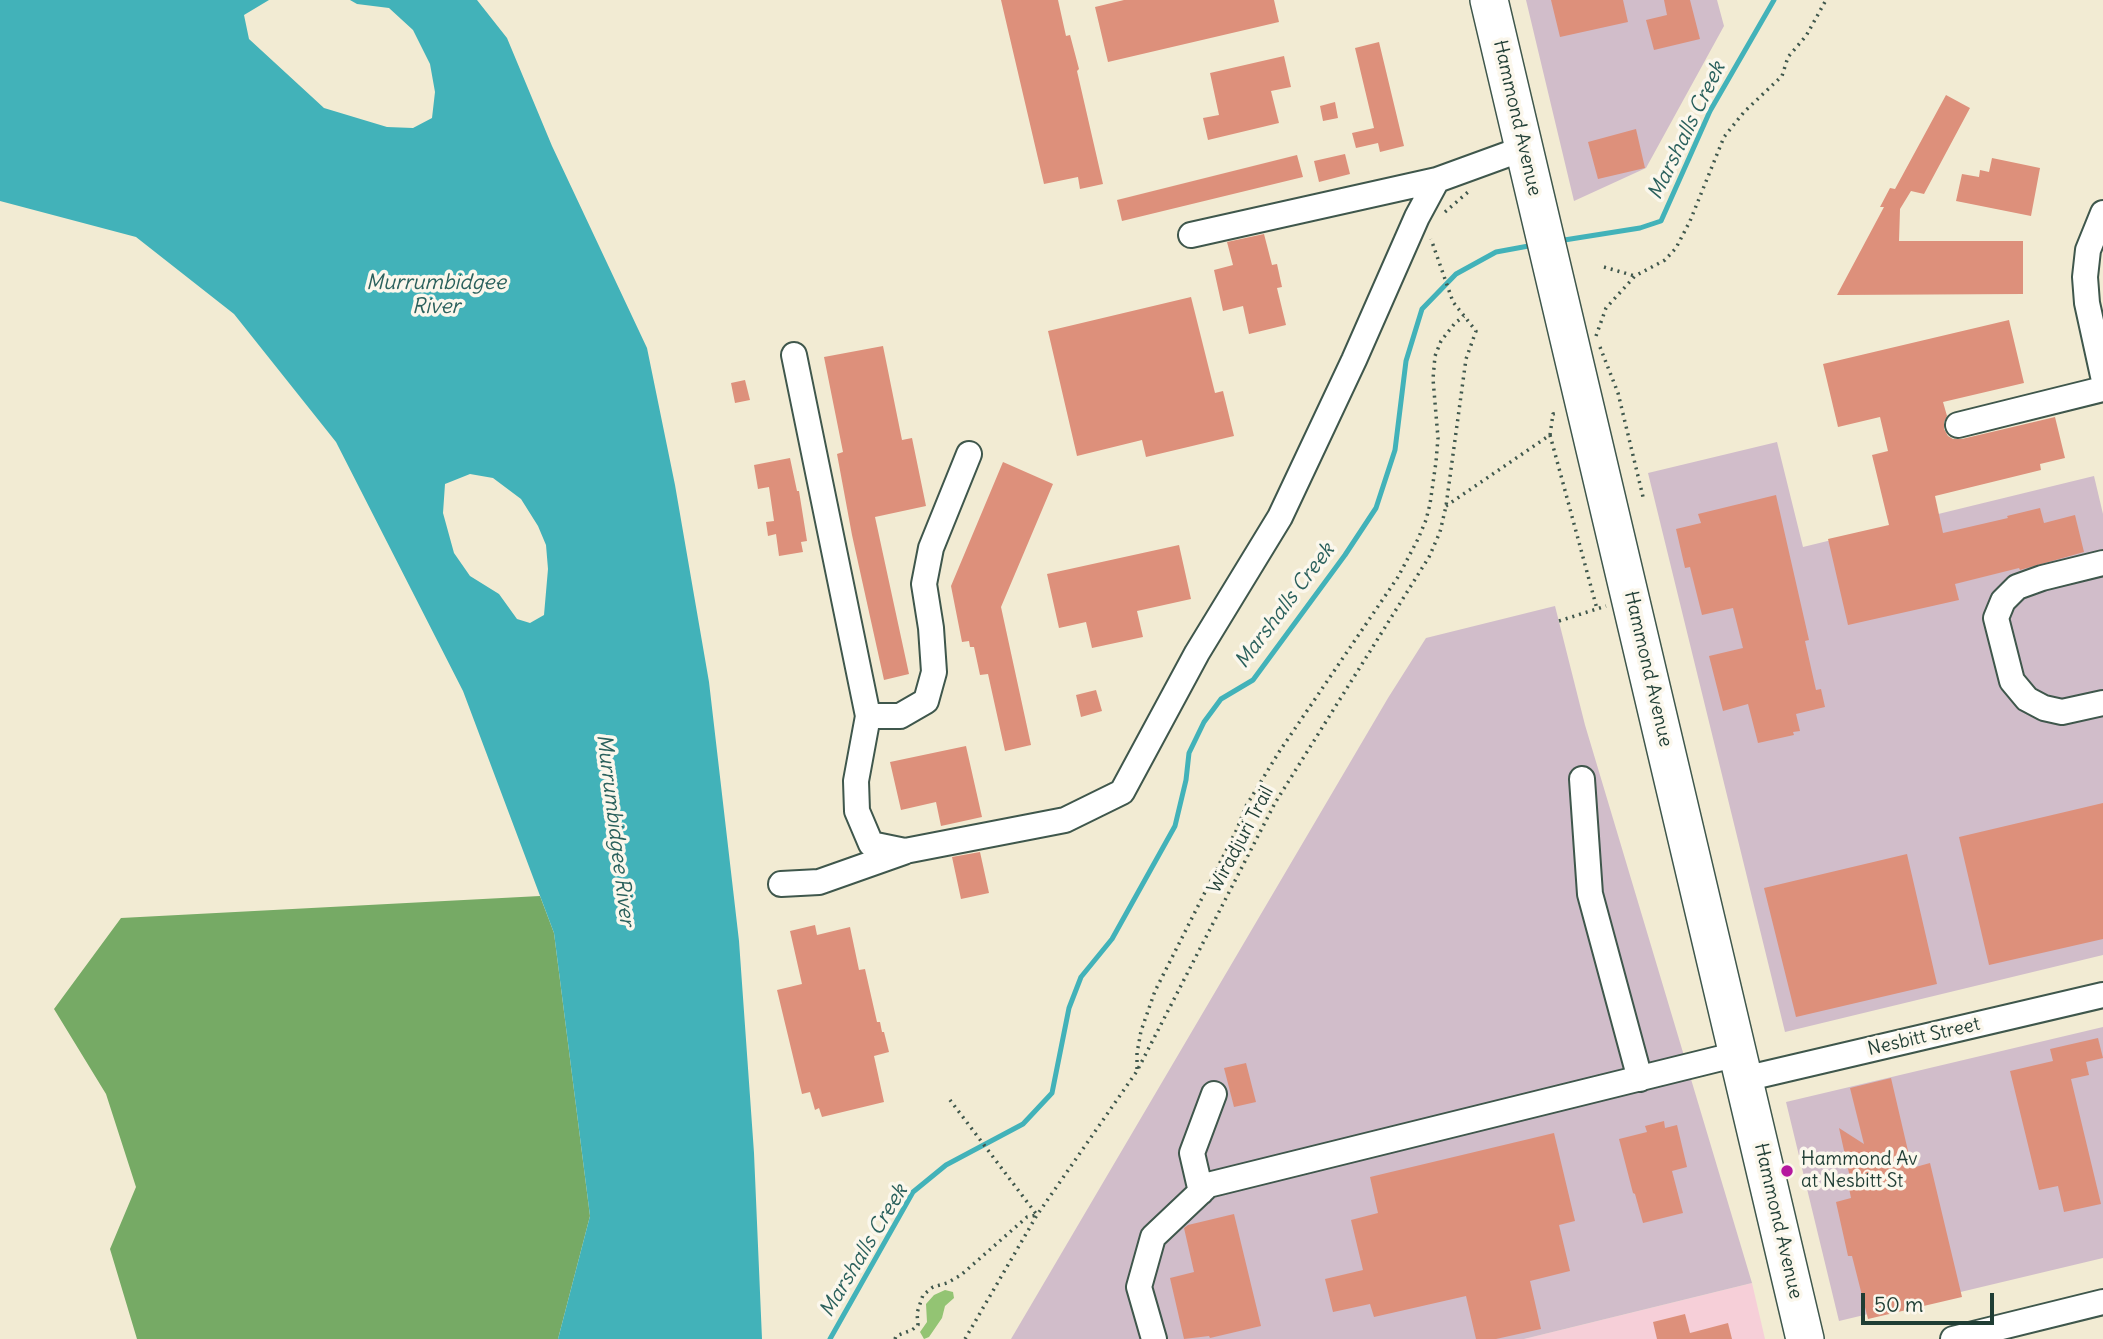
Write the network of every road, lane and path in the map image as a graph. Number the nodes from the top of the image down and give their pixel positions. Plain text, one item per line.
1 (1489, 0) edge
2 (1826, 0) edge
3 (1509, 154) junction
4 (1437, 180) junction
5 (2103, 213) edge
6 (1440, 216) dead end
7 (1430, 233) dead end
8 (1191, 235) dead end
9 (1604, 267) dead end
10 (1635, 276) junction
11 (1464, 316) junction
12 (794, 355) dead end
13 (2103, 376) edge
14 (2103, 389) edge
15 (1553, 414) dead end
16 (1958, 425) dead end
17 (1550, 435) junction
18 (969, 454) dead end
19 (1644, 501) dead end
20 (1446, 506) junction
21 (2103, 563) edge
22 (1614, 603) junction
23 (1559, 621) dead end
24 (2103, 703) edge
25 (868, 716) junction
26 (1582, 779) dead end
27 (905, 852) junction
28 (781, 884) dead end
29 (2103, 995) edge
30 (1741, 1066) junction
31 (1137, 1071) junction
32 (1640, 1079) junction
33 (1214, 1094) dead end
34 (950, 1100) dead end
35 (1200, 1192) junction
36 (1037, 1215) junction
37 (2103, 1302) edge
38 (895, 1339) edge
39 (965, 1339) edge
40 (1154, 1339) edge
41 (1805, 1339) edge
42 (1953, 1339) edge

1 - 3 highway, Hammond Avenue
2 - 10 path
3 - 4 street
3 - 6 path
3 - 22 highway, Hammond Avenue
4 - 8 street
4 - 27 street
5 - 13 street
7 - 11 path
9 - 10 path
10 - 19 path
11 - 20 path, Wiradjuri Trail
11 - 31 path
12 - 25 street
14 - 16 street
15 - 17 path
17 - 20 path
17 - 22 path
18 - 25 street
20 - 31 path, Wiradjuri Trail
21 - 24 street
22 - 23 path
22 - 30 highway, Hammond Avenue
25 - 27 street
26 - 32 street
27 - 28 street
29 - 30 street, Nesbitt Street
30 - 32 street, Nesbitt Street
30 - 41 highway, Hammond Avenue
31 - 36 path, Wiradjuri Trail
32 - 35 street, Nesbitt Street
33 - 35 street
34 - 36 path
35 - 40 street
36 - 38 path
36 - 39 path, Wiradjuri Trail
37 - 42 street

